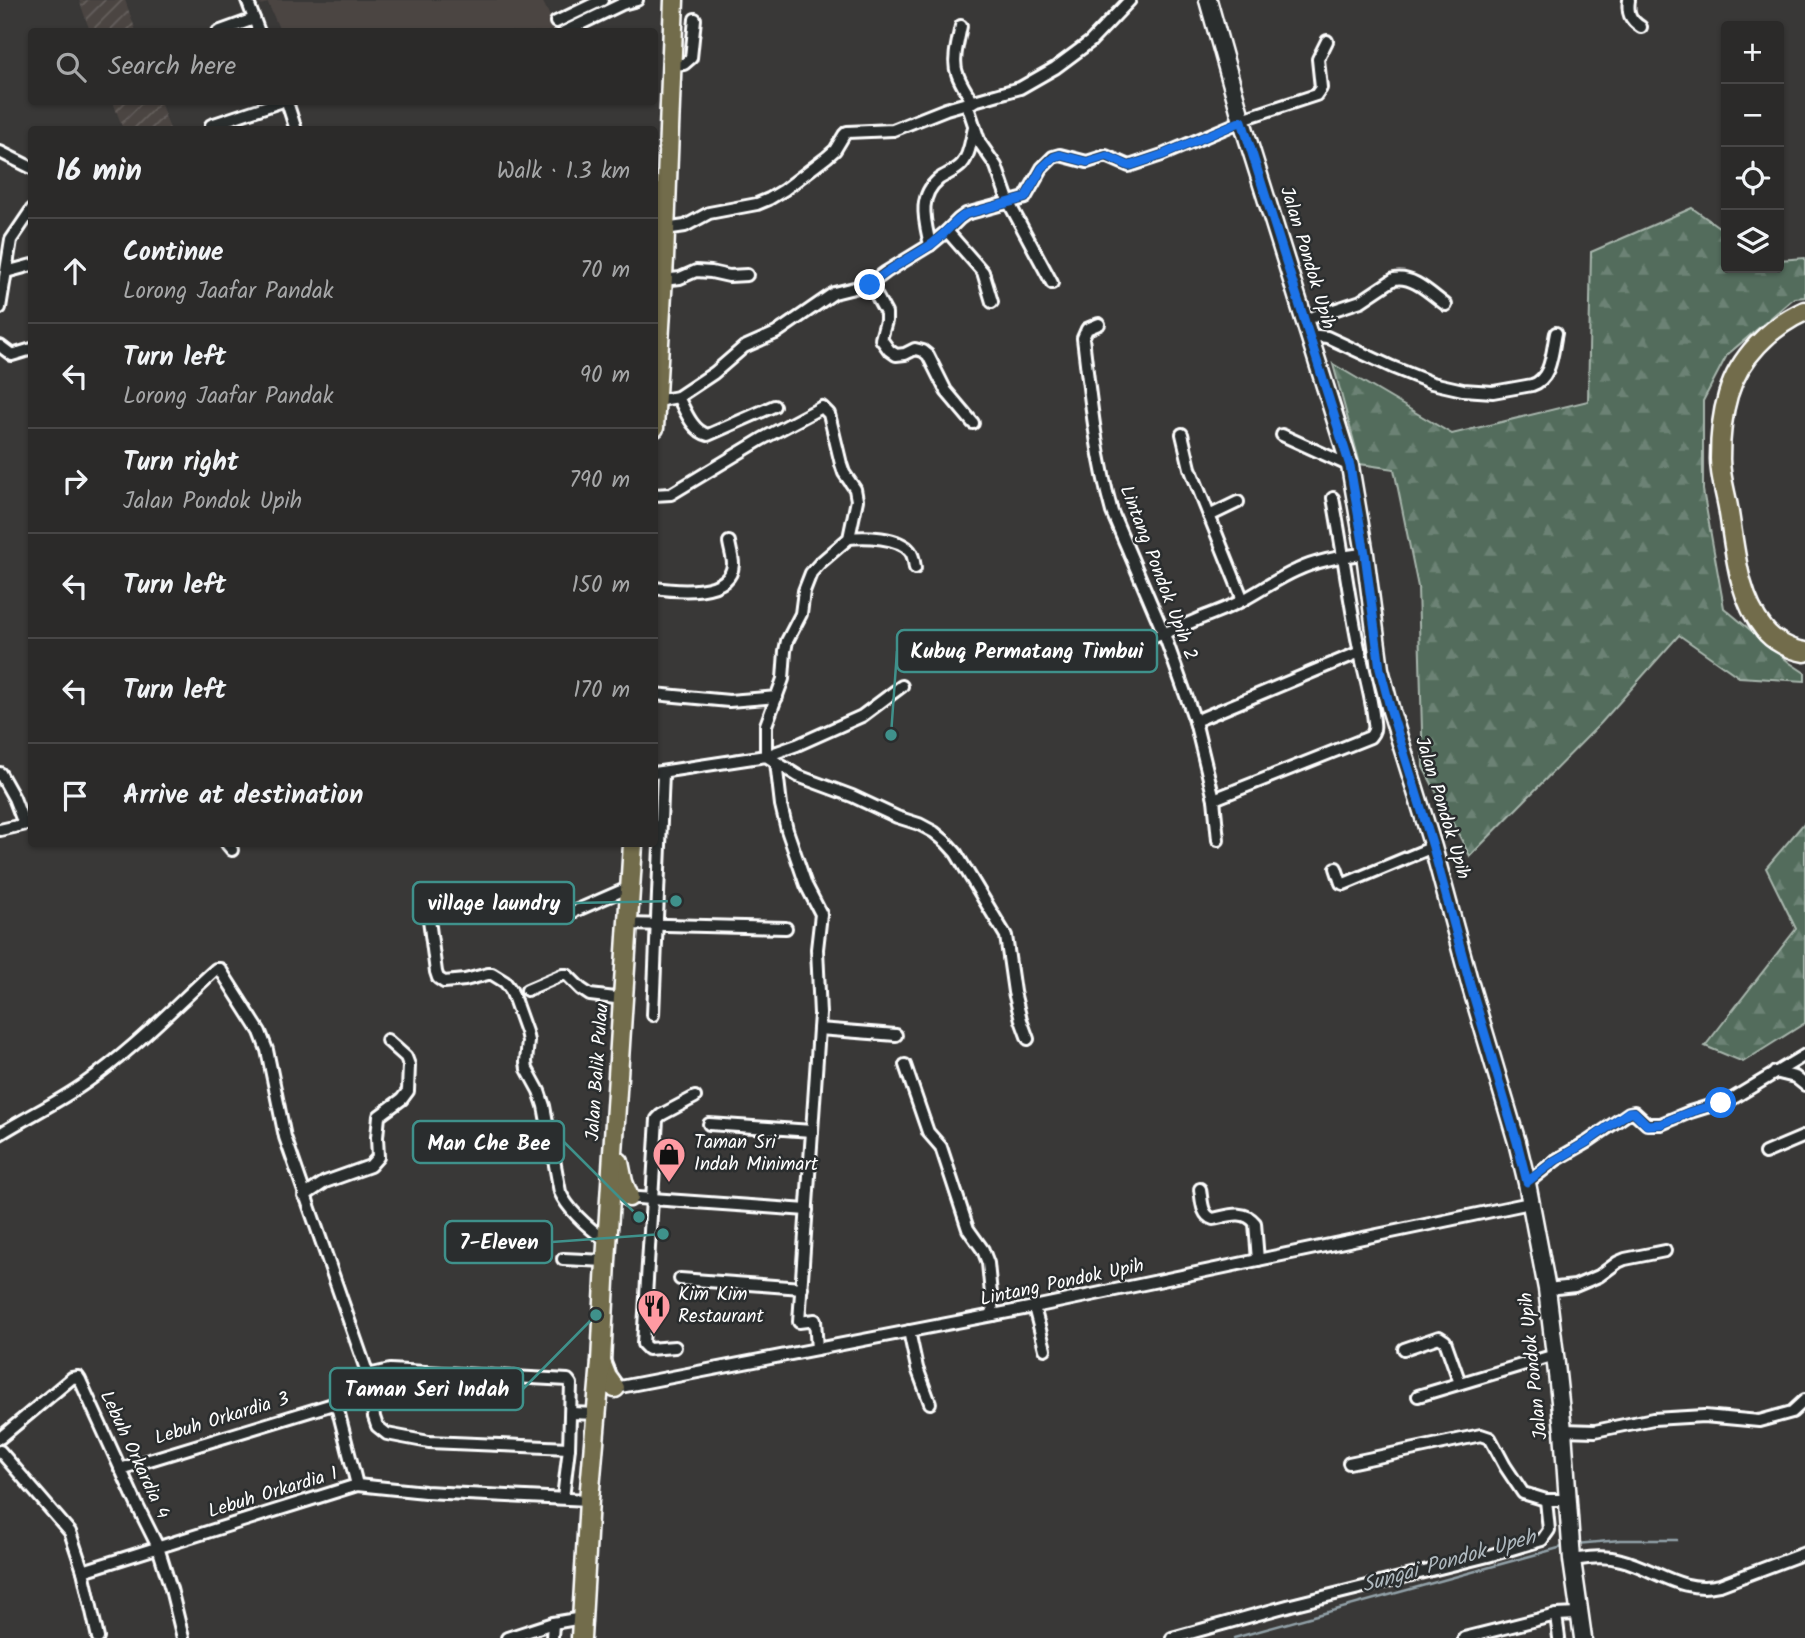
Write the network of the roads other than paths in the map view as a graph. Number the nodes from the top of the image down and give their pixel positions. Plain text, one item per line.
1 (247, 0) edge
2 (602, 0) edge
3 (637, 0) edge
4 (674, 0) edge
5 (1130, 0) edge
6 (1208, 0) edge
7 (1629, 0) edge
8 (254, 19) junction
9 (695, 19) dead end
10 (556, 22) dead end
11 (961, 26) dead end
12 (1641, 27) dead end
13 (229, 28) edge
14 (257, 28) edge
15 (572, 28) edge
16 (1327, 41) dead end
17 (671, 65) junction
18 (970, 103) junction
19 (271, 105) edge
20 (287, 105) edge
21 (1242, 120) junction
22 (211, 125) dead end
23 (295, 126) edge
24 (974, 126) junction
25 (0, 152) edge
26 (28, 166) edge
27 (1009, 203) junction
28 (28, 215) edge
29 (665, 229) junction
30 (947, 231) junction
31 (930, 245) junction
32 (659, 259) edge
33 (28, 266) edge
34 (6, 272) junction
35 (747, 275) dead end
36 (663, 280) junction
37 (1052, 284) dead end
38 (870, 285) junction
39 (992, 302) dead end
40 (1446, 305) dead end
41 (0, 309) edge
42 (1805, 311) edge
43 (1099, 324) dead end
44 (1307, 328) junction
45 (1556, 334) dead end
46 (658, 336) edge
47 (0, 346) edge
48 (28, 350) edge
49 (678, 397) junction
50 (658, 404) edge
51 (774, 406) dead end
52 (973, 424) dead end
53 (1182, 434) dead end
54 (1282, 435) dead end
55 (1350, 466) junction
56 (658, 495) edge
57 (1333, 498) dead end
58 (1238, 502) dead end
59 (1209, 516) junction
60 (849, 538) junction
61 (729, 542) dead end
62 (1365, 554) junction
63 (1344, 556) junction
64 (915, 568) dead end
65 (658, 588) edge
66 (1243, 600) junction
67 (1164, 634) junction
68 (1061, 651) dead end
69 (1360, 652) junction
70 (1805, 652) edge
71 (902, 685) dead end
72 (658, 694) edge
73 (777, 697) junction
74 (1195, 721) junction
75 (771, 759) junction
76 (0, 773) edge
77 (659, 773) edge
78 (1214, 800) junction
79 (28, 823) edge
80 (0, 831) edge
81 (1218, 840) dead end
82 (633, 847) edge
83 (1433, 847) junction
84 (1336, 868) dead end
85 (630, 887) junction
86 (423, 893) dead end
87 (566, 915) dead end
88 (628, 924) junction
89 (657, 925) junction
90 (786, 928) dead end
91 (527, 990) dead end
92 (624, 999) junction
93 (653, 1015) dead end
94 (819, 1029) junction
95 (896, 1035) dead end
96 (1028, 1039) dead end
97 (387, 1040) dead end
98 (1805, 1055) edge
99 (905, 1065) dead end
100 (1775, 1072) junction
101 (1805, 1084) edge
102 (695, 1097) dead end
103 (709, 1124) dead end
104 (812, 1131) junction
105 (0, 1134) edge
106 (1805, 1136) edge
107 (1765, 1153) dead end
108 (1527, 1182) junction
109 (1200, 1189) dead end
110 (304, 1196) junction
111 (622, 1197) junction
112 (653, 1199) junction
113 (1530, 1203) junction
114 (807, 1210) junction
115 (1665, 1251) dead end
116 (607, 1252) junction
117 (563, 1259) dead end
118 (1258, 1260) junction
119 (680, 1279) dead end
120 (802, 1288) junction
121 (1547, 1289) junction
122 (1034, 1307) junction
123 (993, 1315) junction
124 (909, 1331) junction
125 (675, 1347) dead end
126 (817, 1349) junction
127 (1045, 1349) dead end
128 (1405, 1349) dead end
129 (1555, 1355) junction
130 (368, 1375) junction
131 (1460, 1383) junction
132 (607, 1390) junction
133 (1418, 1396) dead end
134 (1805, 1400) edge
135 (930, 1403) dead end
136 (571, 1413) junction
137 (597, 1414) junction
138 (1563, 1430) junction
139 (0, 1438) edge
140 (569, 1448) junction
141 (0, 1451) edge
142 (1349, 1463) dead end
143 (120, 1469) junction
144 (357, 1485) junction
145 (563, 1498) junction
146 (589, 1500) junction
147 (1546, 1500) junction
148 (1567, 1500) junction
149 (158, 1547) junction
150 (1571, 1550) junction
151 (1805, 1553) edge
152 (83, 1571) junction
153 (1578, 1614) junction
154 (1556, 1615) junction
155 (582, 1618) junction
156 (553, 1623) junction
157 (97, 1638) edge
158 (183, 1638) edge
159 (507, 1638) edge
160 (552, 1638) edge
161 (581, 1638) edge
162 (1172, 1638) edge
163 (1464, 1638) edge
164 (1559, 1638) edge
165 (1583, 1638) edge

1 - 8 street
2 - 10 street
3 - 15 street
4 - 17 main road
5 - 18 street
6 - 21 main road, Jalan Pondok Upih
7 - 12 street
8 - 13 street
8 - 14 street
9 - 17 street
11 - 18 street
16 - 21 street
17 - 29 main road
18 - 24 street
18 - 29 street
19 - 22 street
20 - 23 street
21 - 27 street
21 - 44 main road, Jalan Pondok Upih
24 - 27 street
24 - 31 street
25 - 26 street
27 - 30 street
27 - 37 street
28 - 34 street
29 - 32 main road
30 - 31 street
30 - 39 street
31 - 38 street
32 - 36 main road
33 - 34 street
34 - 41 street
35 - 36 street
36 - 46 main road
38 - 49 street
38 - 52 street
40 - 44 street
42 - 70 main road
43 - 67 street, Lintang Pondok Upih 2
44 - 45 street
44 - 55 main road, Jalan Pondok Upih
47 - 48 street
49 - 50 street
49 - 51 street
53 - 59 street
54 - 55 street
55 - 62 main road, Jalan Pondok Upih
56 - 60 street
57 - 63 street
58 - 59 street
59 - 66 street
60 - 64 street
60 - 73 street
61 - 65 street
62 - 63 street
62 - 83 main road, Jalan Pondok Upih
63 - 66 street
63 - 69 street
66 - 67 street
67 - 68 street
67 - 74 street, Lintang Pondok Upih 2
69 - 74 street
69 - 78 street
71 - 75 street
72 - 73 street
73 - 75 street
74 - 78 street, Lintang Pondok Upih 2
75 - 77 street
75 - 94 street
75 - 96 street
76 - 79 street
77 - 89 street
78 - 81 street, Lintang Pondok Upih 2
79 - 80 street
82 - 85 main road, Jalan Balik Pulau
83 - 84 street
83 - 108 main road, Jalan Pondok Upih
85 - 87 street
85 - 88 main road, Jalan Balik Pulau
86 - 116 street
88 - 89 street
88 - 92 main road, Jalan Balik Pulau
89 - 90 street
89 - 93 street
91 - 92 street
92 - 111 main road, Jalan Balik Pulau
94 - 95 street
94 - 104 street
97 - 110 street
98 - 100 street
99 - 123 street
100 - 101 street
100 - 108 street
102 - 112 street
103 - 104 street
104 - 114 street
105 - 110 street
106 - 107 street
108 - 113 main road, Jalan Pondok Upih
109 - 118 street
110 - 130 street
111 - 112 street
111 - 116 main road
112 - 114 street
112 - 125 street
113 - 118 street, Lintang Pondok Upih
113 - 121 main road, Jalan Pondok Upih
114 - 120 street
115 - 121 street
116 - 117 street
116 - 132 main road
118 - 122 street, Lintang Pondok Upih
119 - 120 street
120 - 126 street
121 - 129 main road, Jalan Pondok Upih
122 - 123 street, Lintang Pondok Upih
122 - 127 street
123 - 124 street, Lintang Pondok Upih
124 - 126 street, Lintang Pondok Upih
124 - 135 street
126 - 132 street, Lintang Pondok Upih
128 - 131 street
129 - 131 street
129 - 138 main road, Jalan Pondok Upih
130 - 136 street
130 - 140 street
131 - 133 street
132 - 137 main road
134 - 138 street
136 - 137 street
136 - 140 street
137 - 146 main road
138 - 148 main road, Jalan Pondok Upih
139 - 143 street, Lebuh Orkardia 4
140 - 145 street
141 - 152 street
142 - 147 street
143 - 144 street, Lebuh Orkardia 3
143 - 149 street, Lebuh Orkardia 4
144 - 145 street, Lebuh Orkardia 1
144 - 149 street, Lebuh Orkardia 1
145 - 146 street, Lebuh Orkardia 1
146 - 155 main road
147 - 148 street
147 - 162 street
148 - 150 main road, Jalan Pondok Upih
149 - 152 street, Lebuh Orkardia 1
149 - 158 street, Lebuh Orkardia 4
150 - 151 street
150 - 153 main road, Jalan Pondok Upih
152 - 157 street
153 - 154 street
153 - 165 main road, Jalan Pondok Upih
154 - 163 street
154 - 164 street
155 - 156 street
155 - 161 main road
156 - 159 street
156 - 160 street

